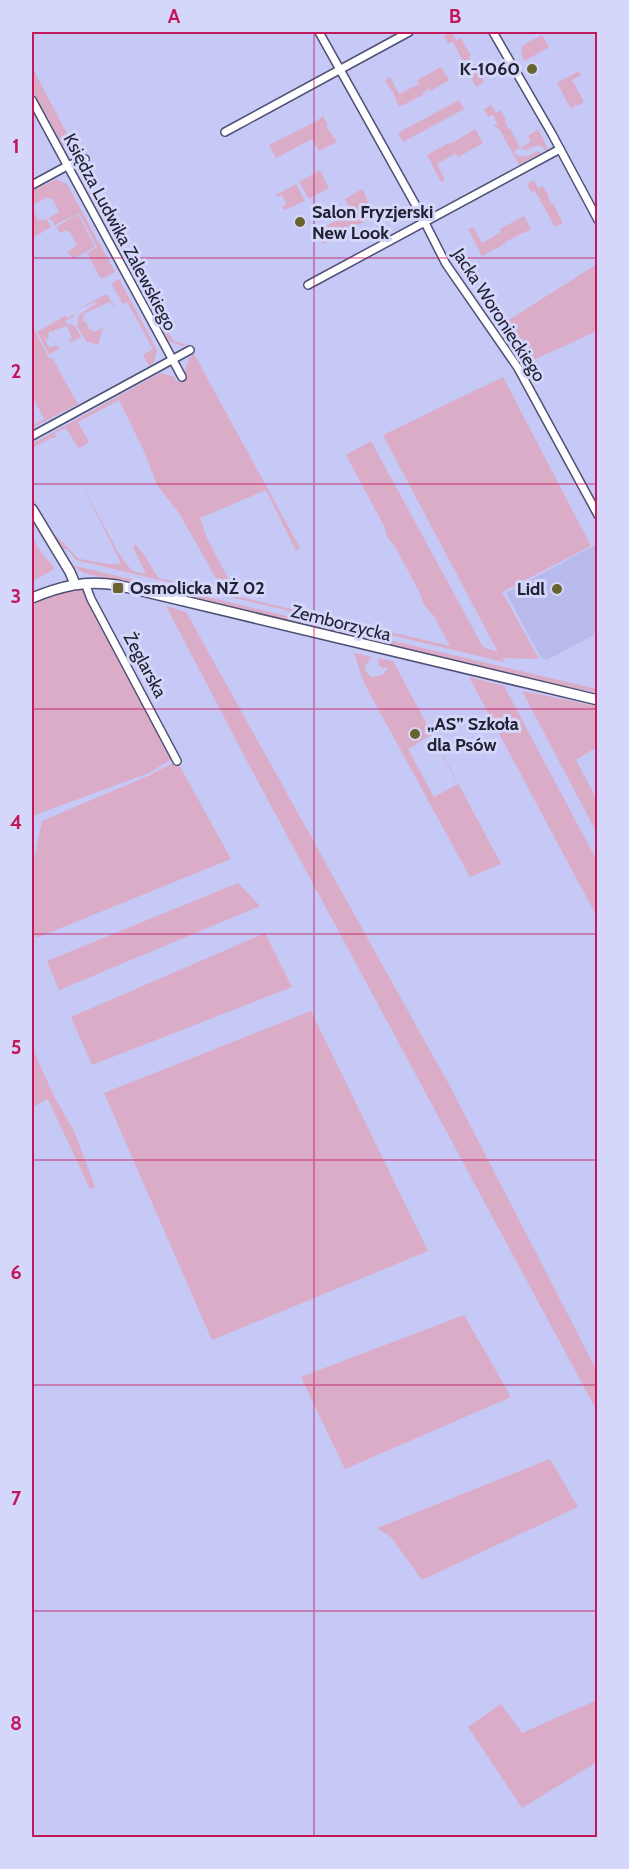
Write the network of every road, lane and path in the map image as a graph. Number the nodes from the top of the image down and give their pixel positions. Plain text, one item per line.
1 (319, 32) edge
2 (409, 32) edge
3 (493, 32) edge
4 (341, 69) junction
5 (32, 100) edge
6 (225, 132) dead end
7 (560, 149) junction
8 (86, 159) dead end
9 (67, 166) junction
10 (32, 185) edge
11 (597, 220) edge
12 (424, 222) junction
13 (308, 285) dead end
14 (190, 350) dead end
15 (172, 360) junction
16 (182, 377) dead end
17 (32, 436) edge
18 (32, 509) edge
19 (597, 515) edge
20 (80, 583) junction
21 (32, 598) edge
22 (597, 700) edge
23 (177, 761) dead end

1 - 4 street, Jacka Woronieckiego
2 - 4 street
3 - 7 street
4 - 6 street
4 - 12 street, Jacka Woronieckiego
5 - 9 street, Księdza Ludwika Zalewskiego
7 - 11 street
7 - 12 street
8 - 9 street
9 - 10 street
9 - 15 street, Księdza Ludwika Zalewskiego
12 - 13 street
12 - 19 street, Jacka Woronieckiego
14 - 15 street
15 - 16 street, Księdza Ludwika Zalewskiego
15 - 17 street
18 - 20 street, Żeglarska
20 - 21 street
20 - 22 street, Zemborzycka
20 - 23 street, Żeglarska

